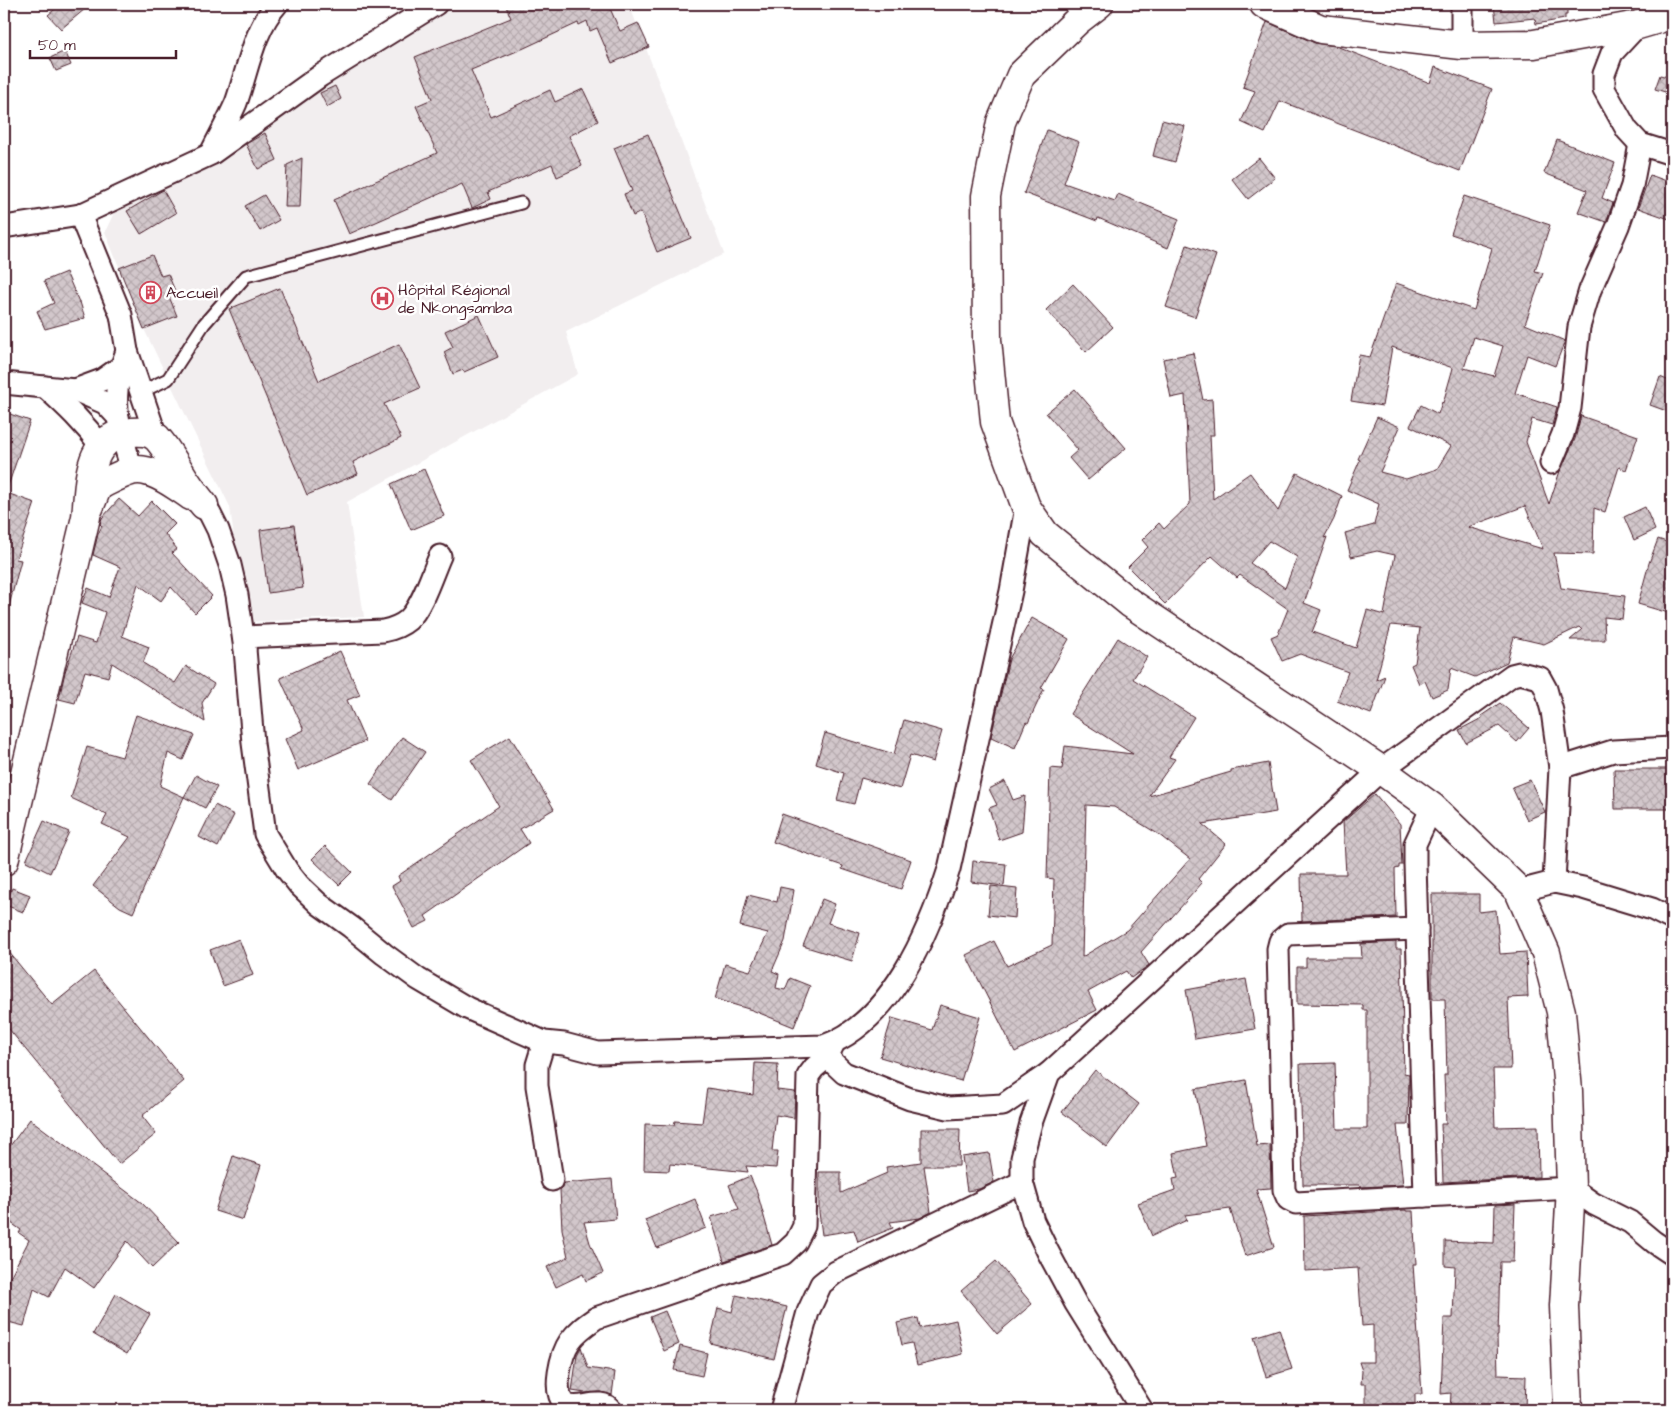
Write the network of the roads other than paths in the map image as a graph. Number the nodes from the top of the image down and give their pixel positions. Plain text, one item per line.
1 (277, 4) edge
2 (436, 4) edge
3 (1099, 4) edge
4 (1264, 4) edge
5 (1462, 4) edge
6 (1672, 15) edge
7 (1638, 25) junction
8 (1462, 45) junction
9 (1640, 144) junction
10 (211, 154) junction
11 (1672, 154) edge
12 (521, 203) dead end
13 (80, 215) junction
14 (4, 227) edge
15 (124, 359) junction
16 (4, 383) edge
17 (45, 388) junction
18 (75, 390) junction
19 (141, 392) junction
20 (114, 432) junction
21 (156, 436) junction
22 (1551, 463) dead end
23 (132, 470) junction
24 (204, 505) junction
25 (1026, 507) junction
26 (86, 517) junction
27 (440, 556) dead end
28 (245, 649) junction
29 (1672, 748) edge
30 (1560, 768) junction
31 (1381, 770) junction
32 (1432, 807) junction
33 (4, 861) edge
34 (1554, 882) junction
35 (1519, 892) junction
36 (1672, 919) edge
37 (1417, 929) junction
38 (544, 1042) junction
39 (831, 1050) junction
40 (1049, 1073) junction
41 (552, 1180) dead end
42 (1022, 1182) junction
43 (1570, 1188) junction
44 (1425, 1196) junction
45 (1672, 1254) edge
46 (610, 1410) edge
47 (780, 1410) edge
48 (1142, 1410) edge
49 (1568, 1410) edge

1 - 10 street
2 - 10 street
3 - 25 street
4 - 8 street
5 - 8 street
6 - 7 street
7 - 8 street
7 - 9 street
9 - 11 street
9 - 22 street
10 - 13 street
12 - 19 lane
13 - 14 street
13 - 15 street
15 - 18 street
15 - 19 street
15 - 20 street
16 - 17 street
17 - 18 street
17 - 20 street
18 - 20 street
19 - 21 street
20 - 21 street
20 - 23 street
20 - 26 street
21 - 24 street
23 - 24 street
23 - 26 street
24 - 28 street
25 - 31 street
25 - 39 street
26 - 33 street
27 - 28 street
28 - 38 street
29 - 30 street
30 - 31 street
30 - 34 street
31 - 32 street
31 - 40 street
32 - 35 street
32 - 37 street
34 - 35 street
34 - 36 street
35 - 43 street
37 - 44 street
37 - 44 street
38 - 39 street
38 - 41 street
39 - 40 street
39 - 46 street
40 - 42 street
42 - 47 street
42 - 48 street
43 - 44 street
43 - 45 street
43 - 49 street

